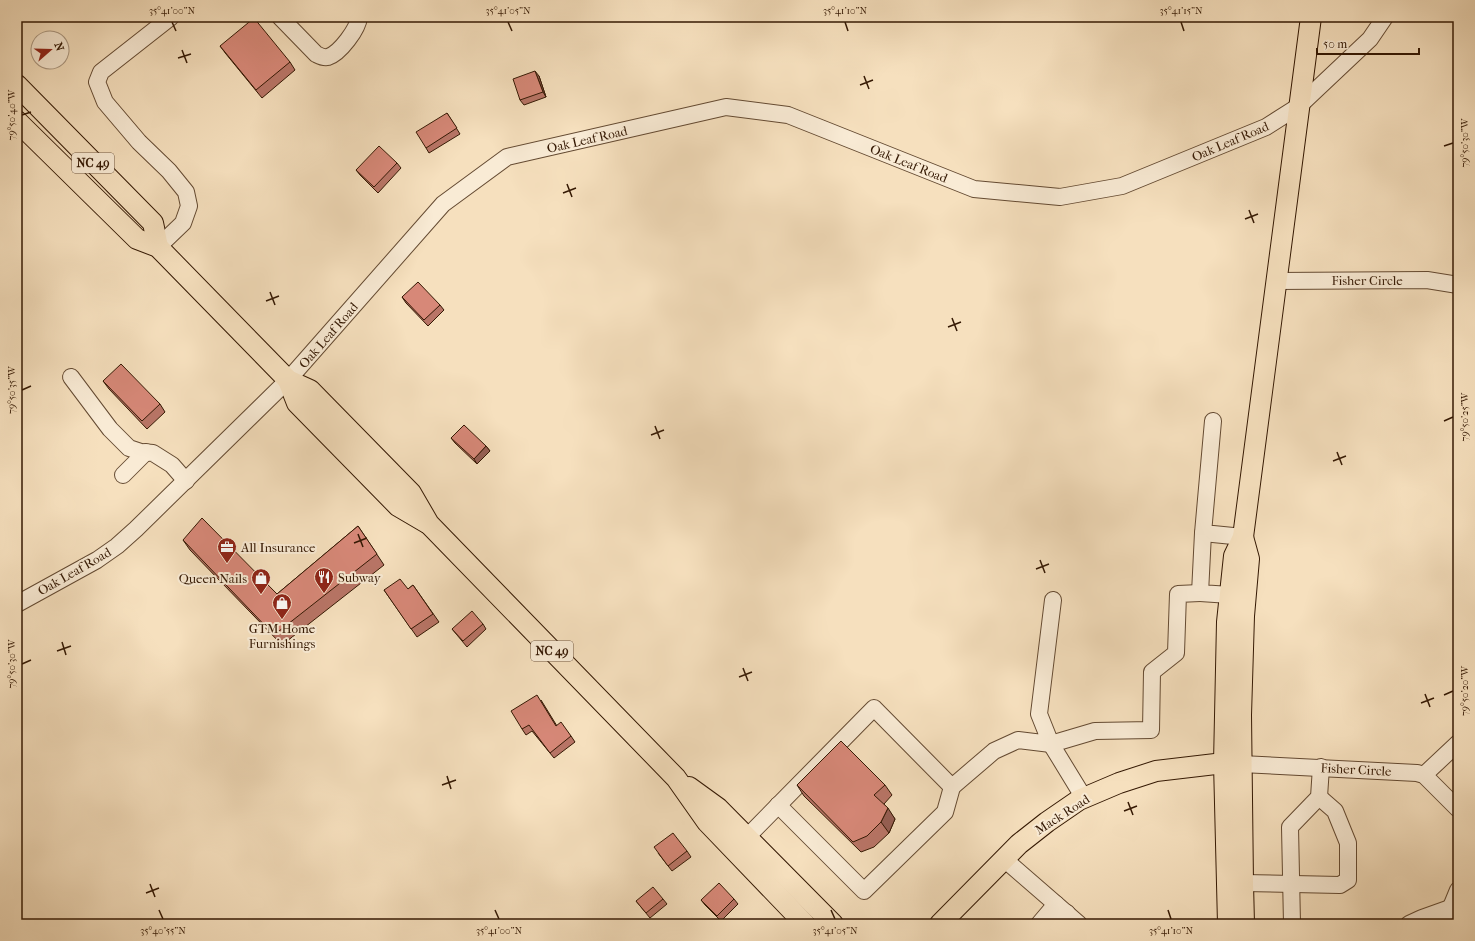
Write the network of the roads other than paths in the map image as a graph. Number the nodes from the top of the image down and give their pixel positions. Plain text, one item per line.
1 (171, 17) edge
2 (280, 17) edge
3 (359, 17) edge
4 (1311, 17) edge
5 (1385, 17) edge
6 (17, 85) edge
7 (1299, 106) junction
8 (17, 120) edge
9 (158, 247) junction
10 (1276, 281) junction
11 (1458, 285) edge
12 (71, 377) dead end
13 (288, 380) junction
14 (1213, 421) dead end
15 (146, 452) junction
16 (123, 475) dead end
17 (186, 481) junction
18 (1203, 533) junction
19 (1243, 537) junction
20 (1200, 593) junction
21 (1230, 595) junction
22 (1053, 600) dead end
23 (17, 604) edge
24 (1458, 743) edge
25 (1051, 744) junction
26 (1232, 763) junction
27 (1321, 767) junction
28 (1424, 775) junction
29 (676, 778) junction
30 (952, 787) junction
31 (1319, 797) junction
32 (1084, 798) junction
33 (778, 805) junction
34 (1458, 809) edge
35 (747, 837) junction
36 (1004, 859) junction
37 (1243, 883) junction
38 (1291, 884) junction
39 (1458, 890) edge
40 (1450, 908) junction
41 (1060, 914) edge
42 (804, 924) edge
43 (833, 924) edge
44 (940, 924) edge
45 (1039, 924) edge
46 (1079, 924) edge
47 (1228, 924) edge
48 (1244, 924) edge
49 (1292, 924) edge
50 (1409, 924) edge
51 (1444, 924) edge

1 - 9 street
2 - 3 street
4 - 7 main road
5 - 7 street, Oak Leaf Road
6 - 9 main road, NC 49
7 - 10 main road
7 - 13 street, Oak Leaf Road
8 - 9 main road, NC 49
9 - 13 main road, NC 49
10 - 11 street, Fisher Circle
10 - 19 main road
12 - 15 street
13 - 17 street, Oak Leaf Road
13 - 29 main road, NC 49
14 - 18 street
15 - 16 street
15 - 17 street
17 - 23 street, Oak Leaf Road
18 - 19 street
18 - 20 street
19 - 21 main road
19 - 26 main road
20 - 21 street
20 - 25 street
21 - 26 main road
22 - 25 street
24 - 28 street
25 - 30 street
25 - 32 street
26 - 27 street, Fisher Circle
26 - 32 main road, Mack Road
26 - 37 main road
26 - 47 main road
27 - 28 street, Fisher Circle
27 - 31 street
28 - 34 street
29 - 35 main road, NC 49
29 - 42 main road, NC 49
30 - 33 street
30 - 33 street
31 - 38 street
31 - 38 street
32 - 36 main road, Mack Road
33 - 35 street
35 - 43 main road, NC 49
36 - 41 street
36 - 44 main road, Mack Road
37 - 38 street
37 - 48 main road
38 - 49 street
39 - 40 street
40 - 50 street
40 - 51 street
41 - 45 street
41 - 46 street

